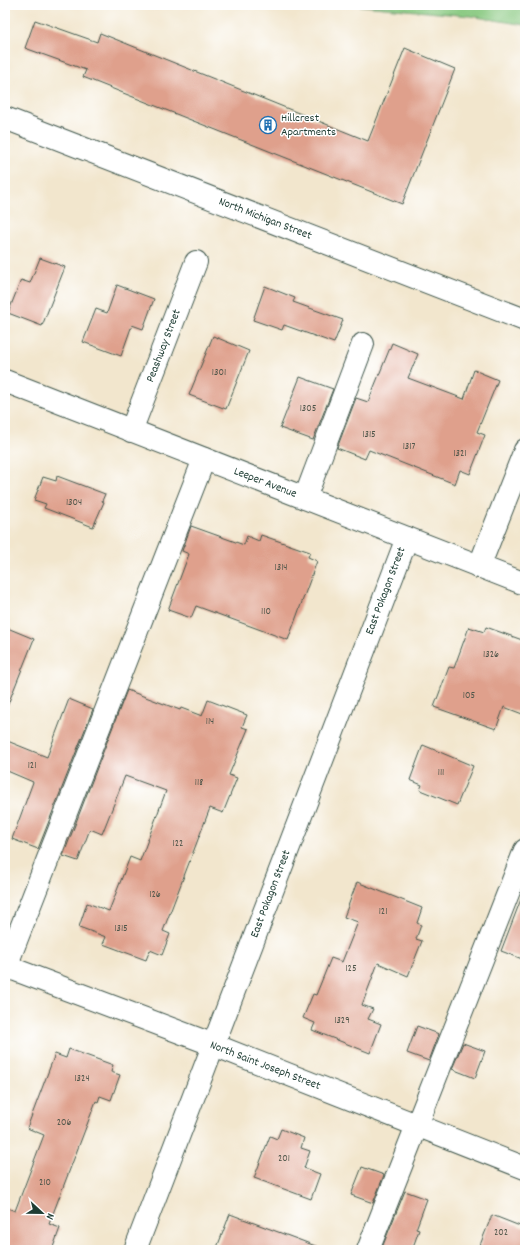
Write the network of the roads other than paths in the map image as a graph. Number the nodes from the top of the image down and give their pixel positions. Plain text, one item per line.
1 (5, 118) edge
2 (196, 262) dead end
3 (525, 320) edge
4 (363, 344) dead end
5 (5, 381) edge
6 (131, 431) junction
7 (525, 450) edge
8 (204, 459) junction
9 (305, 498) junction
10 (406, 538) junction
11 (480, 567) junction
12 (525, 584) edge
13 (525, 850) edge
14 (5, 967) edge
15 (214, 1045) junction
16 (416, 1125) junction
17 (525, 1168) edge
18 (135, 1250) edge
19 (368, 1250) edge

1 - 3 street, North Michigan Street
2 - 6 street, Peashway Street
4 - 9 street
5 - 6 street, Leeper Avenue
6 - 8 street, Leeper Avenue
7 - 11 street
8 - 9 street, Leeper Avenue
8 - 14 street
9 - 10 street, Leeper Avenue
10 - 11 street, Leeper Avenue
10 - 15 street, East Pokagon Street
11 - 12 street, Leeper Avenue
13 - 16 street
14 - 15 street, North Saint Joseph Street
15 - 16 street, North Saint Joseph Street
15 - 18 street, East Pokagon Street
16 - 17 street, North Saint Joseph Street
16 - 19 street

